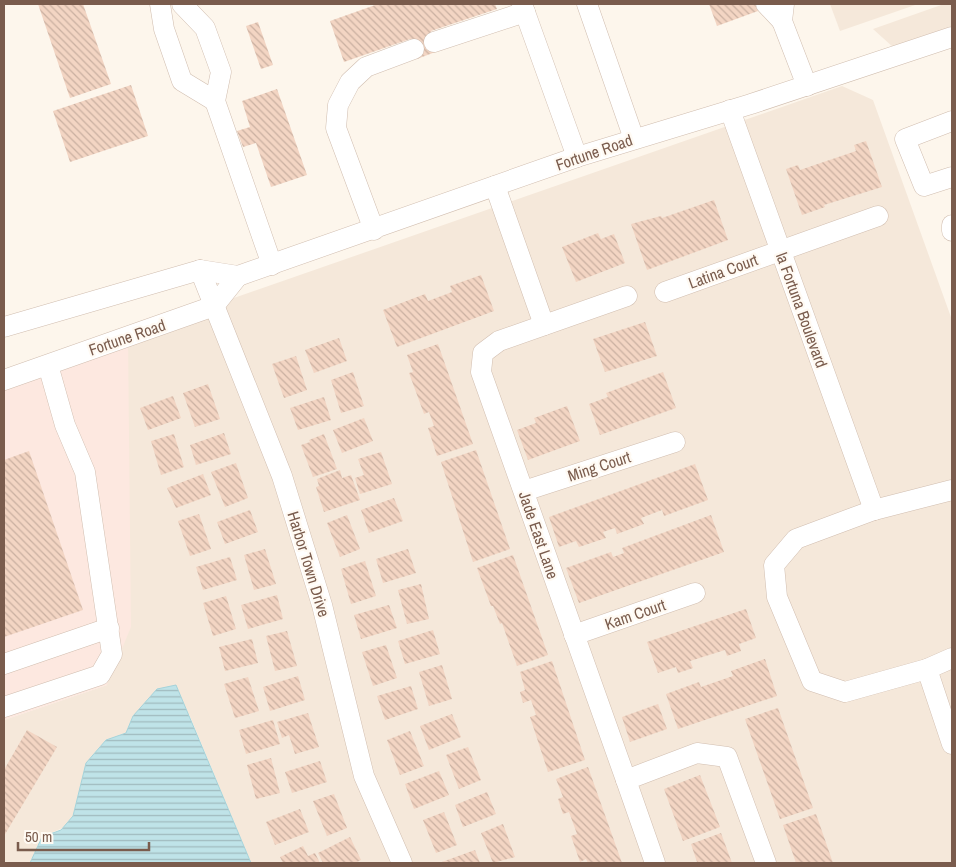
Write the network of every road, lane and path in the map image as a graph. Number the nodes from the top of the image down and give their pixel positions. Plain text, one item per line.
1 (160, 4) edge
2 (182, 4) edge
3 (587, 4) edge
4 (766, 4) edge
5 (523, 8) edge
6 (783, 12) edge
7 (952, 37) edge
8 (434, 42) dead end
9 (414, 49) dead end
10 (807, 86) junction
11 (216, 101) junction
12 (730, 110) junction
13 (952, 121) edge
14 (634, 138) junction
15 (577, 157) junction
16 (952, 177) edge
17 (495, 186) junction
18 (878, 216) dead end
19 (952, 225) edge
20 (374, 230) junction
21 (952, 231) edge
22 (780, 250) junction
23 (272, 265) junction
24 (200, 270) junction
25 (238, 276) junction
26 (665, 292) dead end
27 (627, 296) dead end
28 (214, 306) junction
29 (544, 325) junction
30 (4, 327) edge
31 (48, 364) junction
32 (4, 380) edge
33 (675, 442) dead end
34 (952, 490) edge
35 (524, 491) junction
36 (874, 510) junction
37 (695, 593) dead end
38 (109, 628) junction
39 (574, 635) junction
40 (952, 658) edge
41 (4, 664) edge
42 (927, 669) junction
43 (5, 701) edge
44 (952, 744) edge
45 (626, 780) junction
46 (402, 863) edge
47 (656, 863) edge
48 (766, 863) edge

1 - 11 street
2 - 11 street
3 - 14 street
4 - 6 street
5 - 8 street
5 - 15 street
6 - 10 street
7 - 10 street, Fortune Road
9 - 20 street
10 - 12 street, Fortune Road
11 - 23 street
12 - 14 street, Fortune Road
12 - 22 street, la Fortuna Boulevard
13 - 16 street
14 - 15 street, Fortune Road
15 - 17 street, Fortune Road
17 - 20 street, Fortune Road
17 - 29 street
18 - 22 street, Latina Court
19 - 21 street
20 - 23 street, Fortune Road
22 - 26 street, Latina Court
22 - 36 street, la Fortuna Boulevard
23 - 25 street, Fortune Road
24 - 25 street, Fortune Road
24 - 28 street, Harbor Town Drive
24 - 30 street, Fortune Road
25 - 28 street
27 - 29 street, Jade East Lane
28 - 31 street, Fortune Road
28 - 46 street, Harbor Town Drive
29 - 35 street, Jade East Lane
31 - 32 street, Fortune Road
31 - 38 street
33 - 35 street, Ming Court
34 - 36 street
35 - 39 street, Jade East Lane
36 - 42 street
37 - 39 street, Kam Court
38 - 41 street
38 - 43 street
39 - 45 street, Jade East Lane
40 - 42 street
42 - 44 street
45 - 47 street, Jade East Lane
45 - 48 street

